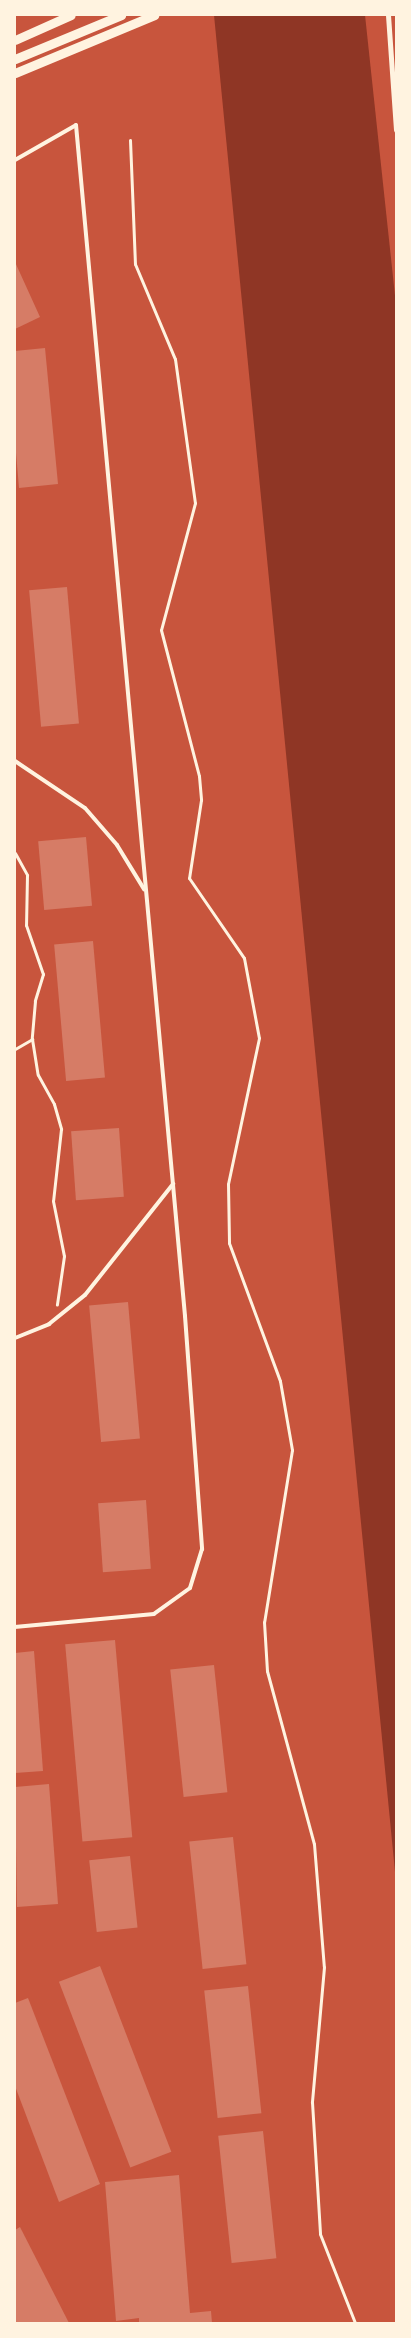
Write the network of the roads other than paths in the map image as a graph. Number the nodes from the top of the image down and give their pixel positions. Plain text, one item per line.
1 (71, 15) edge
2 (121, 15) edge
3 (154, 15) edge
4 (388, 15) edge
5 (15, 40) edge
6 (15, 59) edge
7 (15, 73) edge
8 (396, 130) edge
9 (15, 160) edge
10 (15, 761) edge
11 (145, 890) junction
12 (172, 1184) junction
13 (15, 1338) edge
14 (15, 1627) edge

1 - 5 street
2 - 6 street
3 - 7 street
4 - 8 street
9 - 11 lane
10 - 11 lane
11 - 12 lane
12 - 13 lane
12 - 14 lane

